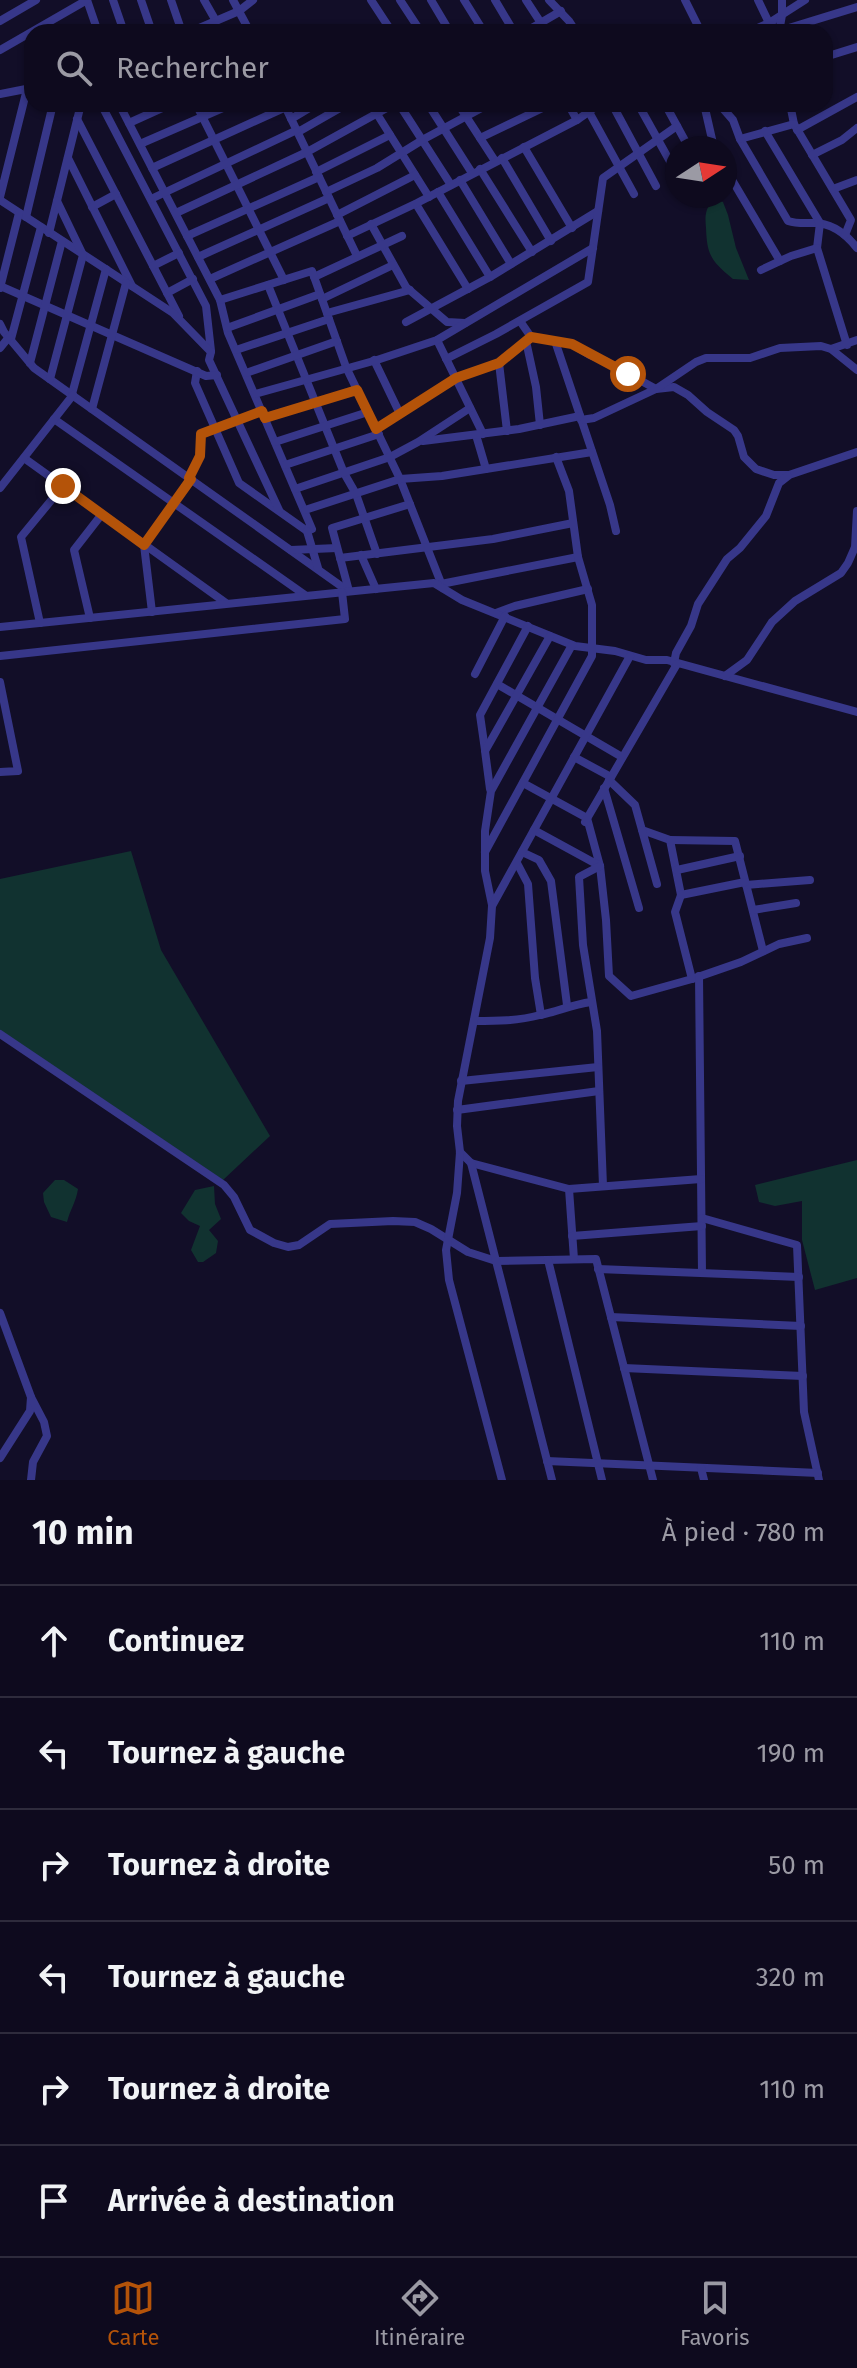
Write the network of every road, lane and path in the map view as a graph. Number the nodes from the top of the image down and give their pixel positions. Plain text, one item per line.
1 (36, 0) edge
2 (87, 0) edge
3 (113, 0) edge
4 (141, 0) edge
5 (171, 0) edge
6 (204, 0) edge
7 (233, 0) edge
8 (253, 0) edge
9 (371, 0) edge
10 (400, 0) edge
11 (431, 0) edge
12 (464, 0) edge
13 (495, 0) edge
14 (526, 0) edge
15 (549, 0) edge
16 (685, 0) edge
17 (758, 0) edge
18 (782, 0) edge
19 (805, 0) edge
20 (857, 7) edge
21 (239, 11) junction
22 (561, 11) junction
23 (782, 15) junction
24 (0, 21) edge
25 (216, 21) junction
26 (541, 23) joint
27 (769, 23) joint
28 (45, 24) edge
29 (95, 24) edge
30 (121, 24) edge
31 (149, 24) edge
32 (179, 24) edge
33 (209, 24) edge
34 (246, 24) edge
35 (387, 24) edge
36 (416, 24) edge
37 (445, 24) edge
38 (479, 24) edge
39 (509, 24) edge
40 (570, 24) edge
41 (697, 24) edge
42 (780, 24) edge
43 (804, 24) edge
44 (24, 36) edge
45 (857, 47) edge
46 (0, 50) edge
47 (833, 54) edge
48 (24, 89) edge
49 (3, 92) edge
50 (857, 97) edge
51 (833, 109) edge
52 (24, 110) edge
53 (51, 112) edge
54 (79, 112) edge
55 (105, 112) edge
56 (123, 112) edge
57 (153, 112) edge
58 (200, 112) edge
59 (214, 112) edge
60 (273, 112) edge
61 (288, 112) edge
62 (303, 112) edge
63 (332, 112) edge
64 (381, 112) edge
65 (402, 112) edge
66 (433, 112) edge
67 (463, 112) edge
68 (473, 112) edge
69 (534, 112) edge
70 (572, 112) edge
71 (589, 112) joint
72 (616, 112) edge
73 (642, 112) edge
74 (669, 112) edge
75 (706, 112) edge
76 (726, 112) edge
77 (792, 112) edge
78 (826, 112) edge
79 (377, 114) junction
80 (465, 116) junction
81 (203, 117) junction
82 (77, 119) junction
83 (291, 119) junction
84 (577, 120) junction
85 (129, 123) junction
86 (677, 126) junction
87 (796, 127) junction
88 (443, 128) junction
89 (857, 128) edge
90 (297, 131) junction
91 (765, 131) junction
92 (390, 135) junction
93 (682, 136) edge
94 (711, 136) edge
95 (480, 138) junction
96 (657, 139) junction
97 (740, 139) junction
98 (215, 140) junction
99 (422, 140) junction
100 (140, 144) junction
101 (524, 147) junction
102 (307, 152) junction
103 (401, 153) junction
104 (638, 153) junction
105 (665, 153) edge
106 (812, 155) junction
107 (68, 158) junction
108 (498, 160) junction
109 (226, 163) junction
110 (619, 167) junction
111 (152, 168) junction
112 (476, 171) junction
113 (318, 174) junction
114 (415, 175) junction
115 (460, 180) junction
116 (857, 180) edge
117 (237, 185) junction
118 (451, 185) junction
119 (656, 186) dead end
120 (737, 188) edge
121 (833, 189) junction
122 (165, 192) junction
123 (116, 194) junction
124 (433, 194) junction
125 (634, 194) dead end
126 (328, 195) junction
127 (0, 199) edge
128 (151, 199) junction
129 (57, 201) junction
130 (416, 204) junction
131 (92, 207) junction
132 (248, 208) junction
133 (598, 211) junction
134 (176, 213) junction
135 (22, 215) junction
136 (338, 218) junction
137 (820, 223) junction
138 (371, 224) junction
139 (572, 228) junction
140 (259, 229) junction
141 (45, 230) junction
142 (845, 235) junction
143 (187, 236) junction
144 (347, 236) junction
145 (402, 236) dead end
146 (62, 241) junction
147 (551, 241) junction
148 (382, 245) junction
149 (593, 248) junction
150 (817, 248) junction
151 (857, 248) edge
152 (270, 252) junction
153 (532, 252) junction
154 (179, 253) junction
155 (83, 255) junction
156 (357, 256) junction
157 (198, 257) junction
158 (780, 261) junction
159 (511, 264) junction
160 (393, 265) junction
161 (153, 266) junction
162 (106, 269) junction
163 (761, 270) dead end
164 (314, 277) junction
165 (490, 277) junction
166 (193, 279) junction
167 (210, 279) junction
168 (284, 280) junction
169 (129, 285) junction
170 (268, 285) junction
171 (0, 287) edge
172 (468, 289) junction
173 (410, 290) junction
174 (167, 293) junction
175 (22, 296) junction
176 (321, 297) junction
177 (220, 300) junction
178 (46, 306) junction
179 (433, 308) junction
180 (278, 310) junction
181 (67, 315) junction
182 (328, 316) junction
183 (520, 321) junction
184 (406, 322) dead end
185 (465, 323) junction
186 (183, 324) junction
187 (0, 325) edge
188 (90, 325) junction
189 (227, 328) junction
190 (287, 333) junction
191 (112, 335) junction
192 (10, 338) junction
193 (528, 339) junction
194 (437, 340) junction
195 (857, 340) edge
196 (337, 341) junction
197 (555, 341) junction
198 (847, 345) junction
199 (0, 348) edge
200 (831, 349) junction
201 (236, 350) junction
202 (211, 352) junction
203 (296, 355) junction
204 (446, 359) junction
205 (374, 360) junction
206 (30, 363) junction
207 (499, 363) junction
208 (346, 367) junction
209 (857, 370) edge
210 (197, 371) junction
211 (246, 373) junction
212 (217, 375) junction
213 (456, 378) junction
214 (50, 379) junction
215 (306, 379) junction
216 (656, 389) junction
217 (357, 390) junction
218 (255, 394) junction
219 (72, 395) junction
220 (315, 403) junction
221 (470, 408) junction
222 (92, 409) junction
223 (368, 412) junction
224 (263, 414) junction
225 (400, 414) junction
226 (581, 418) junction
227 (54, 419) junction
228 (237, 419) junction
229 (540, 425) junction
230 (325, 426) junction
231 (214, 429) junction
232 (377, 431) junction
233 (507, 431) junction
234 (480, 434) junction
235 (275, 442) junction
236 (418, 442) junction
237 (334, 449) junction
238 (592, 452) junction
239 (857, 452) edge
240 (390, 457) junction
241 (556, 457) junction
242 (24, 458) junction
243 (285, 465) junction
244 (486, 469) junction
245 (344, 473) junction
246 (789, 475) junction
247 (190, 478) junction
248 (400, 479) junction
249 (63, 486) junction
250 (0, 488) edge
251 (295, 489) junction
252 (356, 494) junction
253 (174, 503) junction
254 (410, 504) junction
255 (305, 510) junction
256 (280, 511) junction
257 (857, 511) edge
258 (102, 514) junction
259 (364, 518) junction
260 (573, 523) junction
261 (307, 531) junction
262 (616, 531) dead end
263 (144, 545) junction
264 (427, 547) junction
265 (337, 548) junction
266 (312, 549) junction
267 (291, 550) junction
268 (377, 554) junction
269 (361, 555) junction
270 (578, 557) junction
271 (340, 558) junction
272 (318, 569) junction
273 (442, 586) junction
274 (376, 589) junction
275 (588, 589) junction
276 (346, 592) junction
277 (306, 596) junction
278 (227, 604) junction
279 (152, 612) junction
280 (501, 614) junction
281 (90, 618) junction
282 (40, 623) junction
283 (528, 626) junction
284 (0, 627) edge
285 (550, 636) junction
286 (572, 645) junction
287 (592, 647) junction
288 (0, 656) edge
289 (630, 656) junction
290 (676, 663) junction
291 (475, 674) dead end
292 (725, 676) junction
293 (0, 682) edge
294 (497, 684) junction
295 (517, 695) junction
296 (538, 707) junction
297 (857, 712) edge
298 (4, 720) edge
299 (557, 721) junction
300 (585, 737) junction
301 (485, 751) junction
302 (574, 757) junction
303 (622, 757) junction
304 (0, 772) edge
305 (608, 782) junction
306 (523, 783) junction
307 (491, 791) junction
308 (551, 799) junction
309 (585, 821) junction
310 (534, 830) junction
311 (642, 830) junction
312 (670, 840) junction
313 (485, 852) junction
314 (522, 852) junction
315 (740, 856) junction
316 (517, 863) junction
317 (600, 866) junction
318 (677, 870) junction
319 (810, 880) dead end
320 (746, 883) junction
321 (657, 884) dead end
322 (681, 895) junction
323 (796, 903) dead end
324 (492, 906) junction
325 (639, 908) dead end
326 (753, 910) junction
327 (807, 938) dead end
328 (763, 951) junction
329 (695, 978) junction
330 (591, 1002) junction
331 (567, 1005) junction
332 (541, 1015) junction
333 (474, 1021) junction
334 (0, 1034) edge
335 (598, 1067) junction
336 (461, 1081) junction
337 (599, 1091) junction
338 (457, 1110) junction
339 (460, 1152) junction
340 (471, 1163) junction
341 (701, 1179) junction
342 (603, 1186) junction
343 (569, 1189) junction
344 (702, 1222) junction
345 (572, 1236) junction
346 (447, 1240) junction
347 (574, 1259) junction
348 (548, 1260) junction
349 (496, 1261) junction
350 (598, 1269) junction
351 (702, 1273) junction
352 (799, 1277) junction
353 (0, 1313) edge
354 (611, 1317) junction
355 (801, 1326) junction
356 (624, 1368) junction
357 (803, 1376) junction
358 (31, 1397) junction
359 (0, 1458) edge
360 (547, 1461) junction
361 (598, 1464) junction
362 (649, 1466) junction
363 (701, 1468) junction
364 (753, 1475) edge
365 (819, 1477) edge
366 (31, 1480) edge
367 (502, 1480) edge
368 (552, 1480) edge
369 (602, 1480) edge
370 (653, 1480) edge
371 (704, 1480) edge

1 - 24 street
2 - 28 street
2 - 29 street
3 - 30 street
4 - 31 street
5 - 32 street
6 - 25 street
7 - 21 street
8 - 21 street
9 - 35 street
10 - 36 street
11 - 37 street
12 - 38 street
13 - 39 street
14 - 26 street
15 - 22 street
16 - 41 street
17 - 27 street
18 - 23 street
19 - 23 street
20 - 43 street
21 - 25 street
21 - 34 street
22 - 26 street
22 - 40 street
23 - 27 street
23 - 42 street
25 - 33 street
44 - 46 street
45 - 47 street
48 - 49 street
50 - 51 street
52 - 127 street
53 - 135 street
54 - 82 street
55 - 128 street
56 - 85 street
57 - 85 street
58 - 81 street
59 - 81 street
60 - 98 street
61 - 83 street
62 - 83 street
63 - 90 street
64 - 79 street
65 - 99 street
66 - 88 street
67 - 80 street
68 - 80 street
69 - 95 street
70 - 84 street
71 - 84 street
71 - 110 street
72 - 104 street
73 - 96 street
74 - 86 street
75 - 94 street
76 - 97 street
77 - 87 street
78 - 87 street
79 - 92 street
79 - 102 street
80 - 88 street
80 - 95 street
81 - 98 street
81 - 100 street
82 - 107 street
82 - 123 street
83 - 90 street
84 - 101 street
85 - 100 street
86 - 93 street
86 - 96 street
87 - 91 street
87 - 106 street
88 - 99 street
88 - 112 street
89 - 106 street
90 - 102 street
90 - 109 street
91 - 97 street
91 - 137 street
92 - 103 street
92 - 113 street
95 - 108 street
96 - 104 street
96 - 105 street
97 - 137 street
98 - 109 street
98 - 111 street
99 - 103 street
99 - 118 street
100 - 111 street
101 - 108 street
101 - 139 street
102 - 113 street
102 - 117 street
103 - 114 street
103 - 126 street
104 - 110 street
104 - 119 street
106 - 121 street
107 - 129 street
107 - 131 street
108 - 112 street
108 - 147 street
109 - 117 street
109 - 122 street
110 - 125 street
110 - 133 street
111 - 122 street
112 - 115 street
112 - 153 street
113 - 126 street
113 - 132 street
114 - 124 street
114 - 136 street
115 - 118 street
115 - 159 street
116 - 121 street
117 - 132 street
117 - 134 street
118 - 124 street
120 - 158 street
121 - 142 street
122 - 128 street
122 - 134 street
123 - 131 street
123 - 161 street
124 - 130 street
124 - 165 street
126 - 136 street
126 - 140 street
127 - 135 street
128 - 154 street
129 - 141 street
129 - 155 street
130 - 138 street
130 - 172 street
131 - 169 street
132 - 140 street
132 - 143 street
133 - 139 street
133 - 149 street
134 - 143 street
135 - 141 street
135 - 171 street
136 - 144 street
136 - 152 street
137 - 142 street
137 - 150 street
138 - 144 street
138 - 148 street
139 - 147 street
140 - 152 street
140 - 157 street
141 - 146 street
141 - 175 street
142 - 151 street
143 - 157 street
144 - 156 street
145 - 148 street
146 - 155 street
146 - 178 street
147 - 153 street
148 - 156 street
148 - 160 street
149 - 183 street
149 - 185 street
150 - 158 street
150 - 198 street
152 - 167 street
152 - 168 street
153 - 159 street
154 - 161 street
154 - 166 street
155 - 162 street
155 - 181 street
156 - 164 street
157 - 167 street
158 - 163 street
159 - 165 street
160 - 173 street
160 - 176 street
161 - 174 street
162 - 169 street
162 - 188 street
164 - 168 street
164 - 176 street
165 - 172 street
166 - 174 street
166 - 202 street
167 - 177 street
168 - 170 street
169 - 186 street
169 - 191 street
170 - 177 street
170 - 180 street
171 - 175 street
172 - 179 street
173 - 179 street
173 - 182 street
174 - 186 street
175 - 178 street
175 - 192 street
176 - 180 street
176 - 182 street
177 - 189 street
178 - 181 street
178 - 206 street
179 - 184 street
179 - 185 street
180 - 189 street
180 - 190 street
181 - 188 street
181 - 214 street
182 - 190 street
182 - 196 street
183 - 193 street
183 - 204 street
185 - 194 street
186 - 202 street
187 - 192 street
188 - 191 street
188 - 219 street
189 - 201 street
190 - 201 street
190 - 203 street
191 - 210 street
191 - 222 street
192 - 199 street
192 - 206 street
193 - 197 street
193 - 207 street
193 - 229 street
194 - 204 street
194 - 205 street
195 - 198 street
196 - 203 street
196 - 208 street
197 - 216 street
197 - 226 street
198 - 200 street
200 - 209 street
200 - 216 street
201 - 211 street
202 - 212 street
203 - 211 street
203 - 215 street
204 - 213 street
205 - 208 street
205 - 225 street
206 - 214 street
207 - 213 street
207 - 233 street
208 - 215 street
208 - 217 street
210 - 212 street
210 - 231 street
211 - 218 street
212 - 228 street
213 - 221 street
213 - 225 street
214 - 219 street
215 - 218 street
215 - 220 street
216 - 226 street
216 - 246 street
217 - 220 street
217 - 223 street
218 - 224 street
219 - 222 street
219 - 227 street
220 - 224 street
220 - 230 street
221 - 234 street
221 - 236 street
222 - 247 street
223 - 230 street
223 - 232 street
224 - 228 street
224 - 235 street
225 - 232 street
226 - 229 street
226 - 238 street
227 - 242 street
227 - 253 street
228 - 231 street
228 - 256 street
229 - 233 street
230 - 235 street
230 - 237 street
231 - 247 street
231 - 256 street
232 - 237 street
232 - 240 street
233 - 234 street
234 - 236 street
234 - 244 street
235 - 243 street
236 - 240 street
237 - 243 street
237 - 245 street
238 - 241 street
238 - 262 street
239 - 246 street
240 - 245 street
240 - 248 street
241 - 244 street
241 - 260 street
242 - 249 street
242 - 250 street
243 - 251 street
244 - 248 street
245 - 251 street
245 - 252 street
246 - 290 street
247 - 253 street
247 - 267 street
248 - 252 street
248 - 254 street
249 - 258 street
249 - 282 street
251 - 255 street
252 - 255 street
252 - 259 street
253 - 263 street
253 - 277 street
254 - 259 street
254 - 264 street
255 - 261 street
256 - 261 street
257 - 292 street
258 - 263 street
258 - 281 street
259 - 265 street
259 - 268 street
260 - 264 street
260 - 270 street
261 - 266 street
263 - 278 street
263 - 279 street
264 - 268 street
264 - 273 street
265 - 266 street
265 - 271 street
266 - 267 street
266 - 272 street
267 - 272 street
268 - 269 street
269 - 271 street
269 - 274 street
270 - 273 street
270 - 275 street
271 - 276 street
272 - 276 street
273 - 274 street
273 - 280 street
274 - 276 street
275 - 280 street
275 - 287 street
276 - 277 street
276 - 288 street
277 - 278 street
278 - 279 street
279 - 281 street
280 - 283 street
280 - 291 street
281 - 282 street
282 - 284 street
283 - 285 street
283 - 294 street
285 - 286 street
285 - 295 street
286 - 287 street
286 - 296 street
287 - 289 street
287 - 299 street
289 - 290 street
289 - 300 street
290 - 292 street
290 - 303 street
292 - 297 street
293 - 298 street
294 - 295 street
294 - 301 street
295 - 296 street
295 - 301 street
296 - 299 street
296 - 307 street
298 - 304 street
299 - 300 street
299 - 306 street
300 - 302 street
300 - 303 street
301 - 307 street
302 - 305 street
302 - 308 street
303 - 305 street
305 - 309 street
305 - 311 street
305 - 325 street
306 - 308 street
306 - 313 street
307 - 313 street
308 - 309 street
308 - 310 street
309 - 317 street
310 - 314 street
310 - 317 street
311 - 312 street
311 - 321 street
312 - 315 street
312 - 318 street
313 - 324 street
314 - 316 street
314 - 331 street
315 - 318 street
315 - 320 street
316 - 324 street
316 - 332 street
317 - 329 street
317 - 330 street
318 - 322 street
319 - 320 street
320 - 322 street
320 - 326 street
322 - 329 street
323 - 326 street
324 - 333 street
326 - 328 street
327 - 328 street
328 - 329 street
329 - 341 street
330 - 331 street
330 - 335 street
331 - 332 street
332 - 333 street
333 - 336 street
334 - 346 street
335 - 336 street
335 - 337 street
336 - 338 street
337 - 338 street
337 - 342 street
338 - 339 street
339 - 340 street
339 - 346 street
340 - 343 street
340 - 349 street
341 - 342 street
341 - 344 street
342 - 343 street
343 - 345 street
344 - 345 street
344 - 351 street
344 - 352 street
345 - 347 street
346 - 349 street
346 - 367 street
347 - 348 street
347 - 350 street
348 - 349 street
348 - 361 street
349 - 360 street
350 - 351 street
350 - 354 street
351 - 352 street
352 - 355 street
353 - 358 street
354 - 355 street
354 - 356 street
355 - 357 street
356 - 357 street
356 - 362 street
357 - 365 street
358 - 359 street
358 - 366 street
360 - 361 street
360 - 368 street
361 - 362 street
361 - 369 street
362 - 363 street
362 - 370 street
363 - 364 street
363 - 371 street
364 - 365 street

